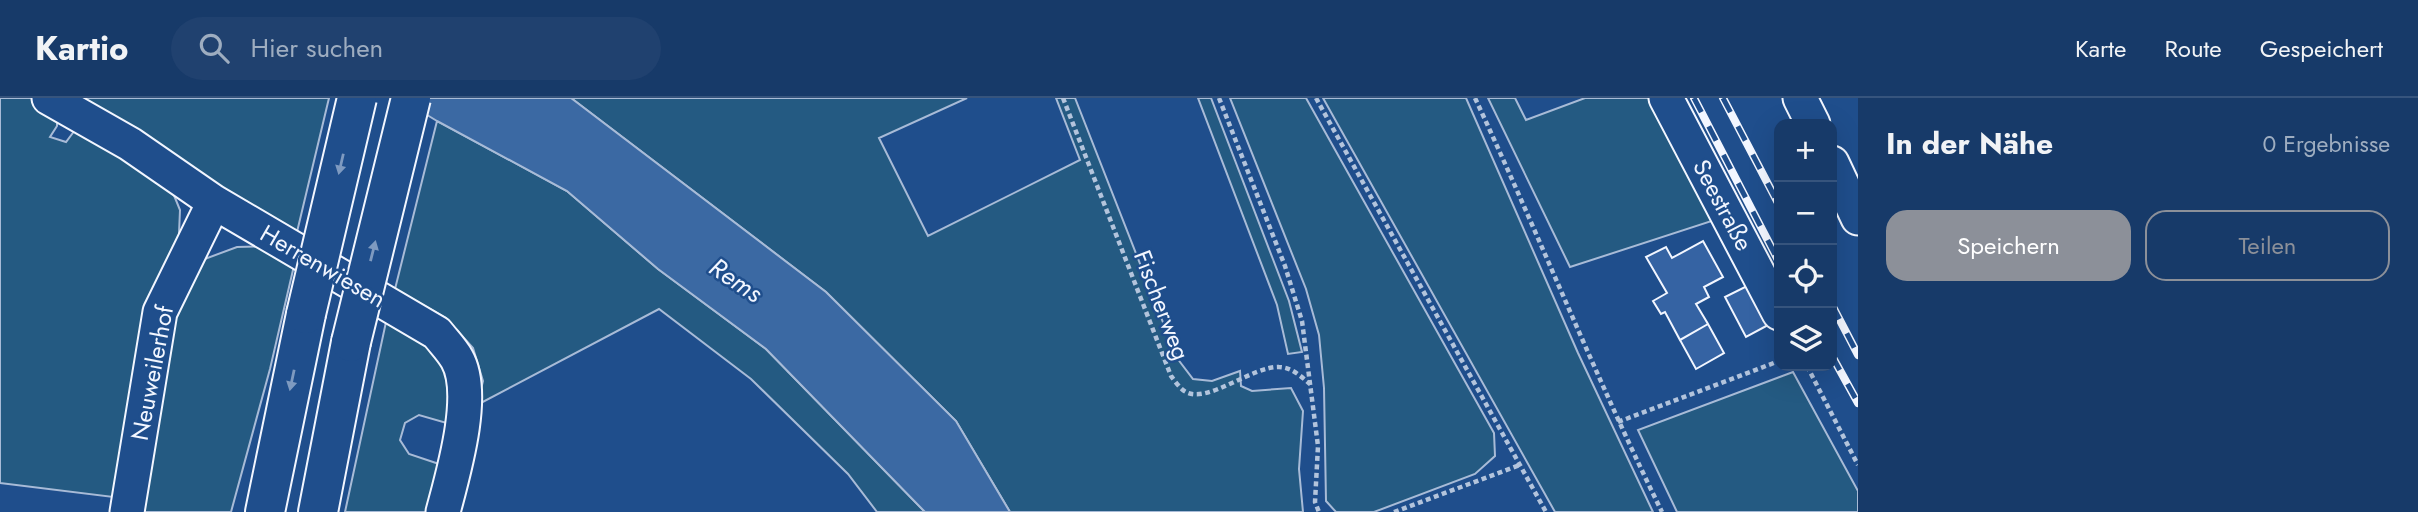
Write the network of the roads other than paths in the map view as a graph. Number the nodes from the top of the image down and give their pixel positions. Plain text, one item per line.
1 (49, 98) edge
2 (357, 98) edge
3 (411, 98) edge
4 (1666, 98) edge
5 (1800, 98) edge
6 (1810, 119) edge
7 (1837, 174) edge
8 (214, 202) junction
9 (1858, 218) edge
10 (1776, 308) edge
11 (127, 512) edge
12 (265, 512) edge
13 (318, 512) edge
14 (443, 512) edge

1 - 8 street, Herrenwiesen
2 -> 12 highway, bridge
13 -> 3 highway, bridge
4 - 10 street, Seestraße
5 - 6 street
7 - 9 street
8 - 11 street, Neuweilerhof
8 - 14 street, Herrenwiesen

